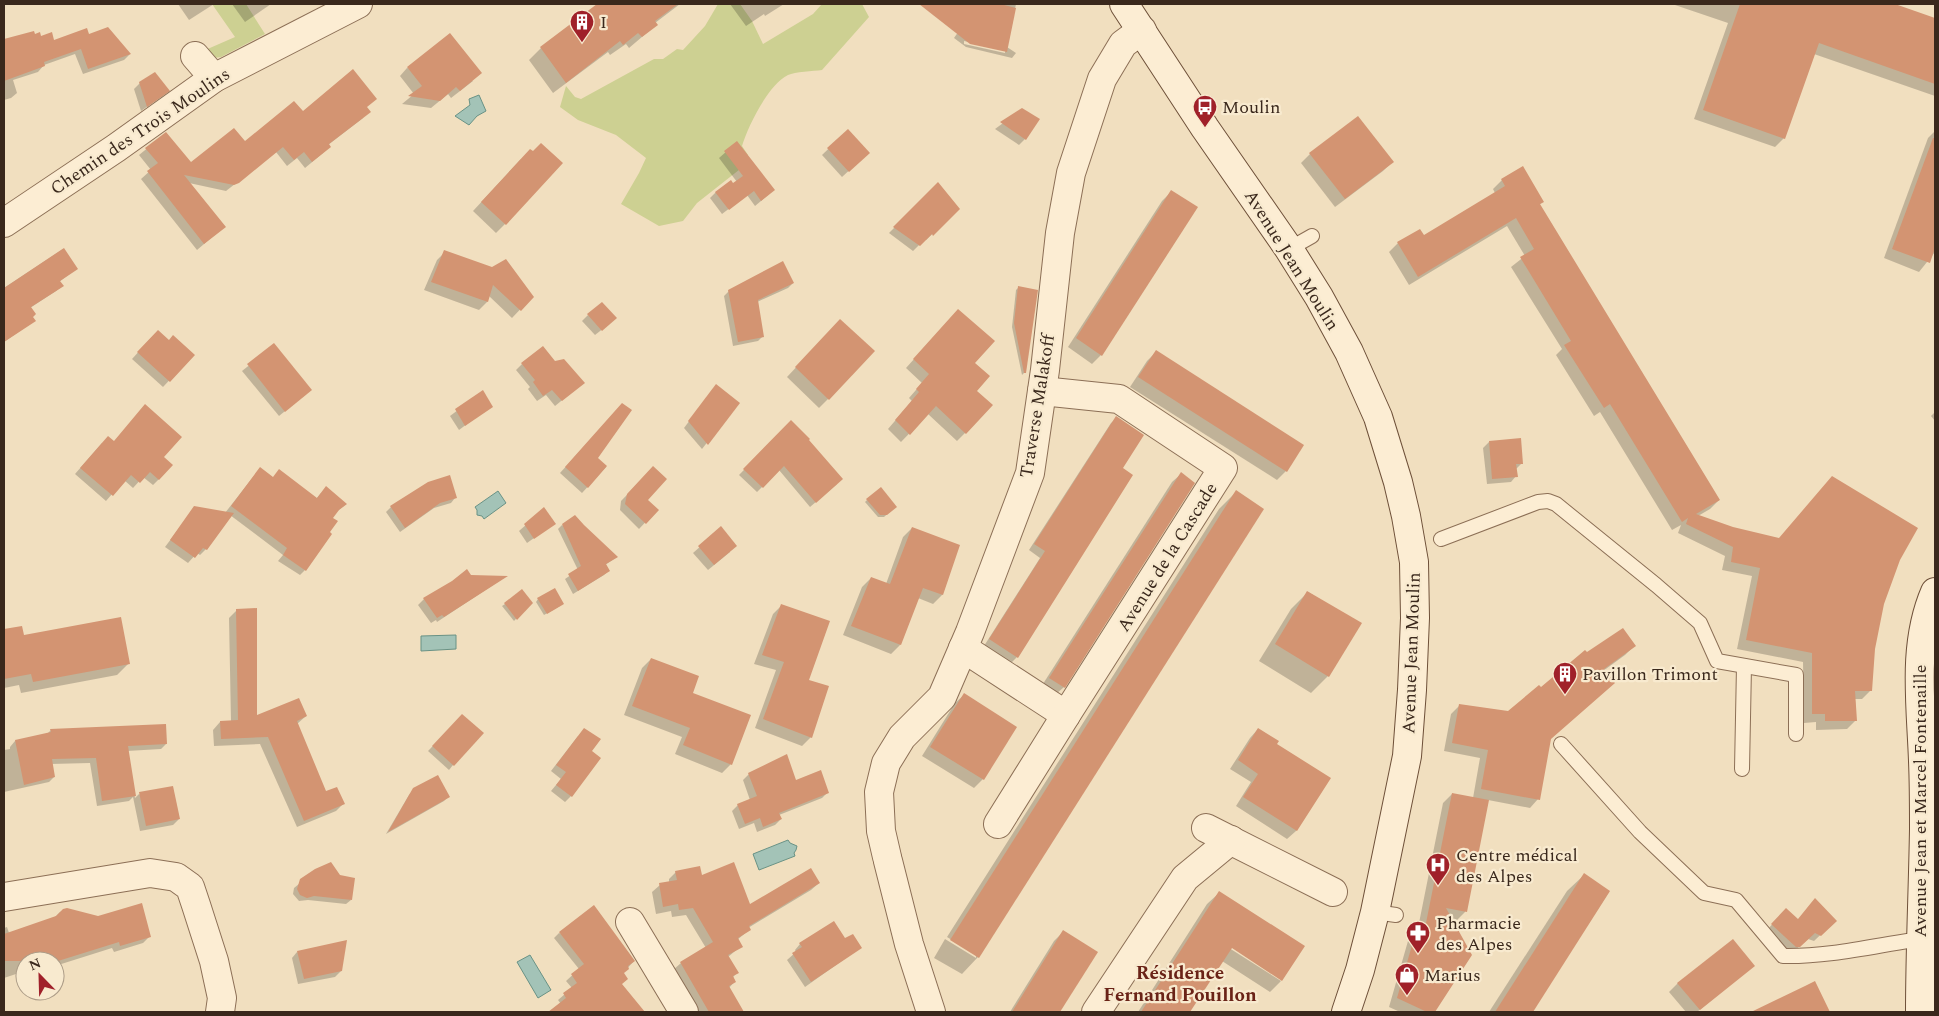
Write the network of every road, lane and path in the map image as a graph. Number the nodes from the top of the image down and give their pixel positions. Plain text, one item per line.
1 (358, 4) edge
2 (1124, 4) edge
3 (1142, 30) junction
4 (195, 56) dead end
5 (214, 78) junction
6 (4, 223) edge
7 (1312, 236) dead end
8 (1289, 249) junction
9 (1042, 391) junction
10 (1441, 539) dead end
11 (1935, 592) edge
12 (963, 648) junction
13 (1744, 666) junction
14 (1066, 715) junction
15 (1796, 734) dead end
16 (1560, 744) dead end
17 (1931, 762) edge
18 (1742, 769) dead end
19 (998, 824) dead end
20 (1206, 828) dead end
21 (1231, 840) junction
22 (1333, 892) dead end
23 (4, 897) edge
24 (630, 922) dead end
25 (1928, 938) edge
26 (220, 1012) edge
27 (684, 1012) edge
28 (930, 1012) edge
29 (1096, 1012) edge
30 (1346, 1012) edge
31 (1920, 1012) edge

1 - 5 street, Chemin des Trois Moulins
2 - 3 street, Avenue Jean Moulin
3 - 8 street, Avenue Jean Moulin
3 - 9 street, Traverse Malakoff
4 - 5 street
5 - 6 street, Chemin des Trois Moulins
7 - 8 lane
8 - 30 street, Avenue Jean Moulin
9 - 12 street, Traverse Malakoff
9 - 14 street, Avenue de la Cascade
10 - 13 lane
11 - 17 street, Avenue Jean et Marcel Fontenaille
12 - 14 street
12 - 28 street, Traverse Malakoff
13 - 15 lane
13 - 18 lane
14 - 19 street, Avenue de la Cascade
16 - 25 lane
17 - 25 street, Avenue Jean et Marcel Fontenaille
20 - 21 street
21 - 22 street
21 - 29 street
23 - 26 street
24 - 27 street
25 - 31 street, Avenue Jean et Marcel Fontenaille

